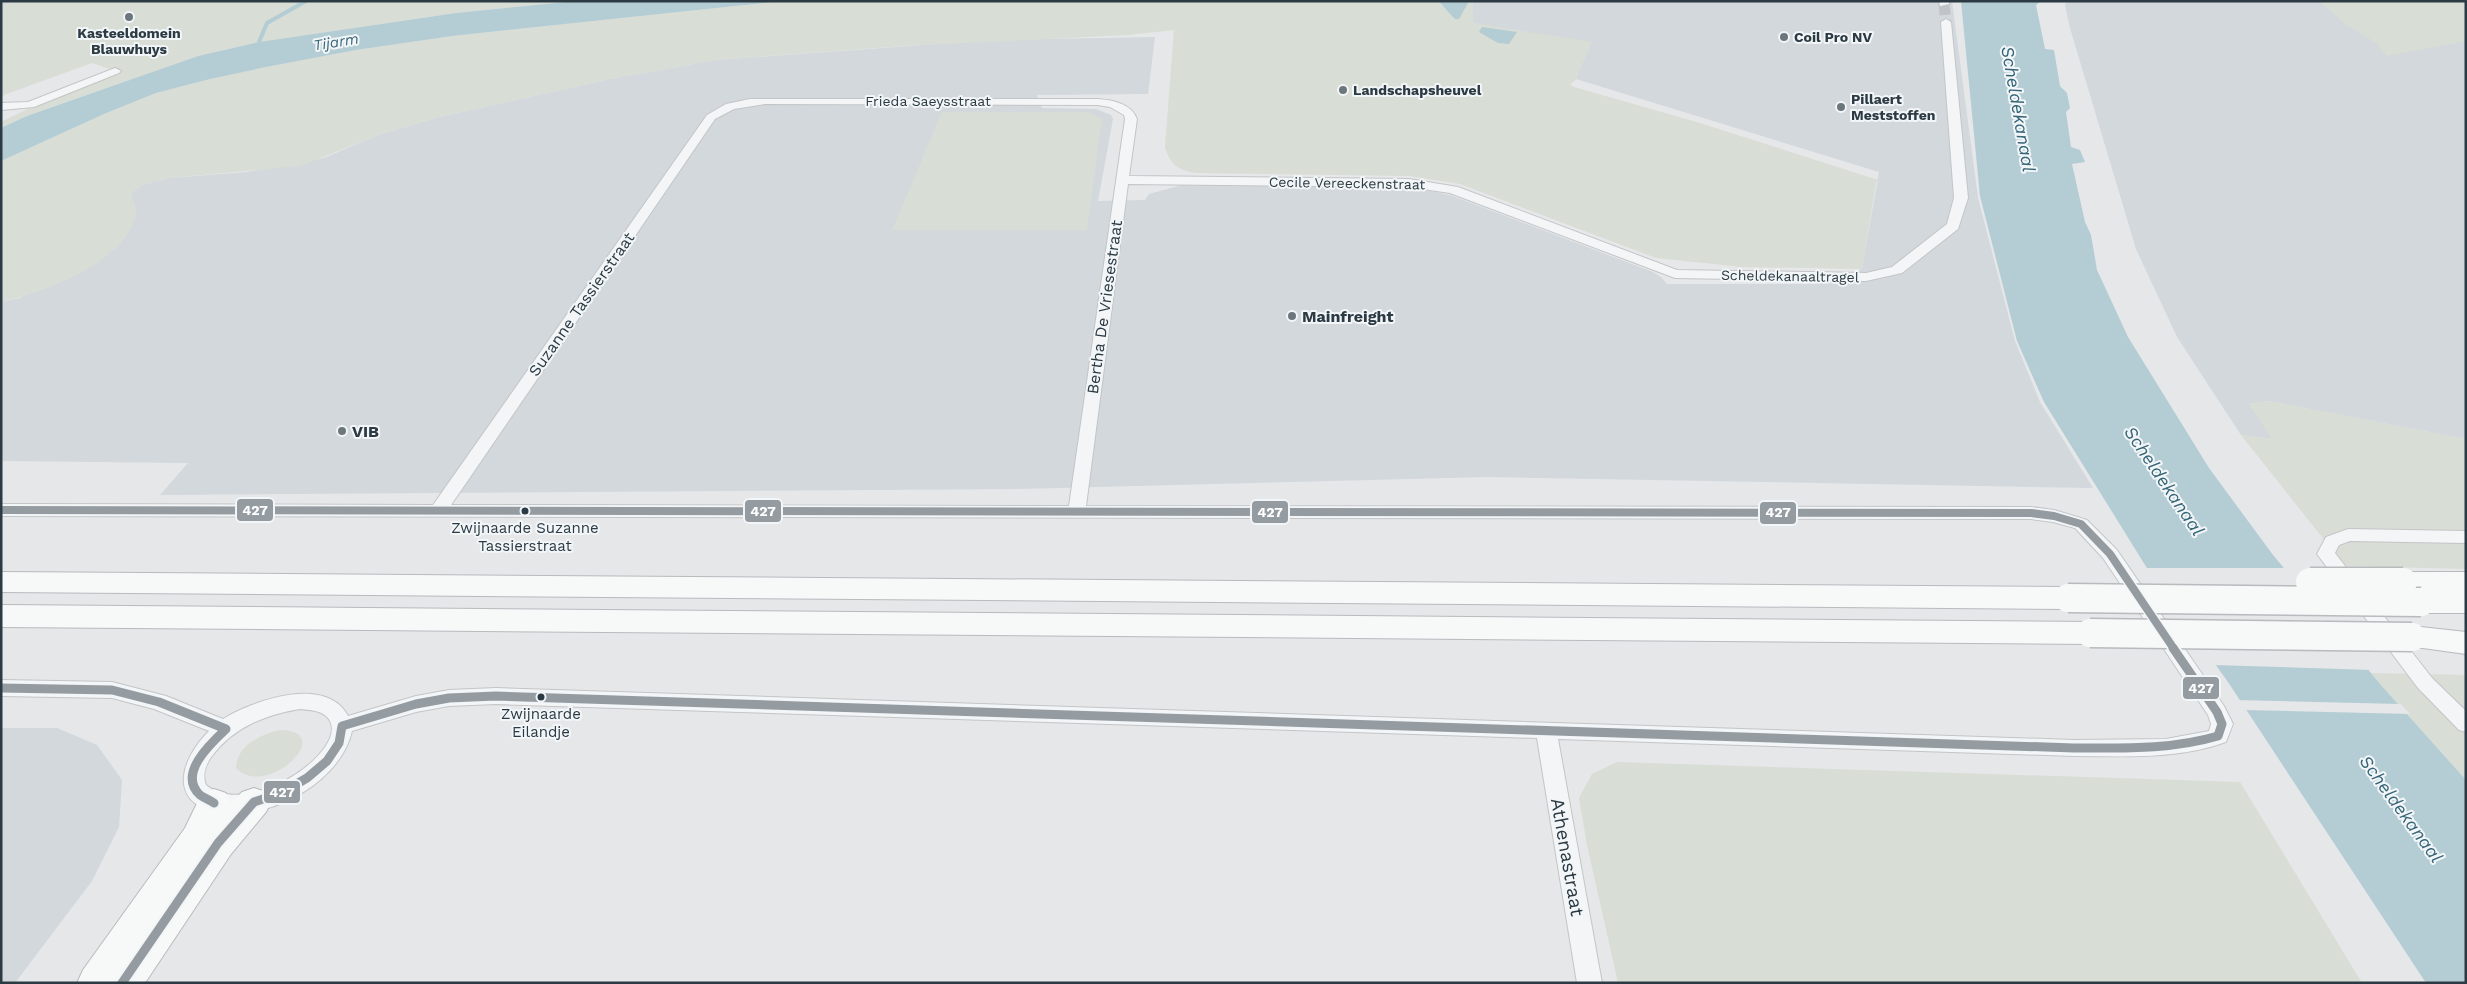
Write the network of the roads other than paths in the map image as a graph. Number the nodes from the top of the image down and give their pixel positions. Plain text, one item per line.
1 (1946, 22) tunnel mouth
2 (115, 71) dead end
3 (733, 104) joint
4 (1, 107) edge
5 (1122, 108) joint
6 (1122, 180) junction
7 (1675, 274) joint
8 (1, 510) edge
9 (1077, 510) junction
10 (437, 512) junction
11 (2466, 537) edge
12 (1, 582) edge
13 (2466, 582) edge
14 (2412, 592) junction
15 (2466, 602) edge
16 (1, 616) edge
17 (2401, 637) junction
18 (2461, 640) edge
19 (1, 688) edge
20 (2466, 724) edge
21 (342, 726) junction
22 (226, 729) junction
23 (1546, 732) junction
24 (214, 802) junction
25 (254, 802) junction
26 (98, 983) edge
27 (122, 983) edge
28 (1590, 983) edge

1 - 7 street, Scheldekanaaltragel
2 - 4 street
3 - 5 street, Frieda Saeysstraat
3 - 10 street, Suzanne Tassierstraat
5 - 6 street, Bertha De Vriesestraat
6 - 7 street, Cecile Vereeckenstraat
6 - 9 street, Bertha De Vriesestraat
8 - 10 street
9 - 10 street
9 - 23 street
11 - 17 street
12 - 14 highway, bridge
13 - 14 highway
14 - 15 highway
16 - 17 highway, bridge
17 - 18 highway
17 - 20 street
19 - 22 street
21 - 22 street
21 - 23 street
21 - 25 street
22 - 24 street
23 - 28 street, Athenastraat
24 - 25 street
24 - 26 highway
25 - 27 highway

